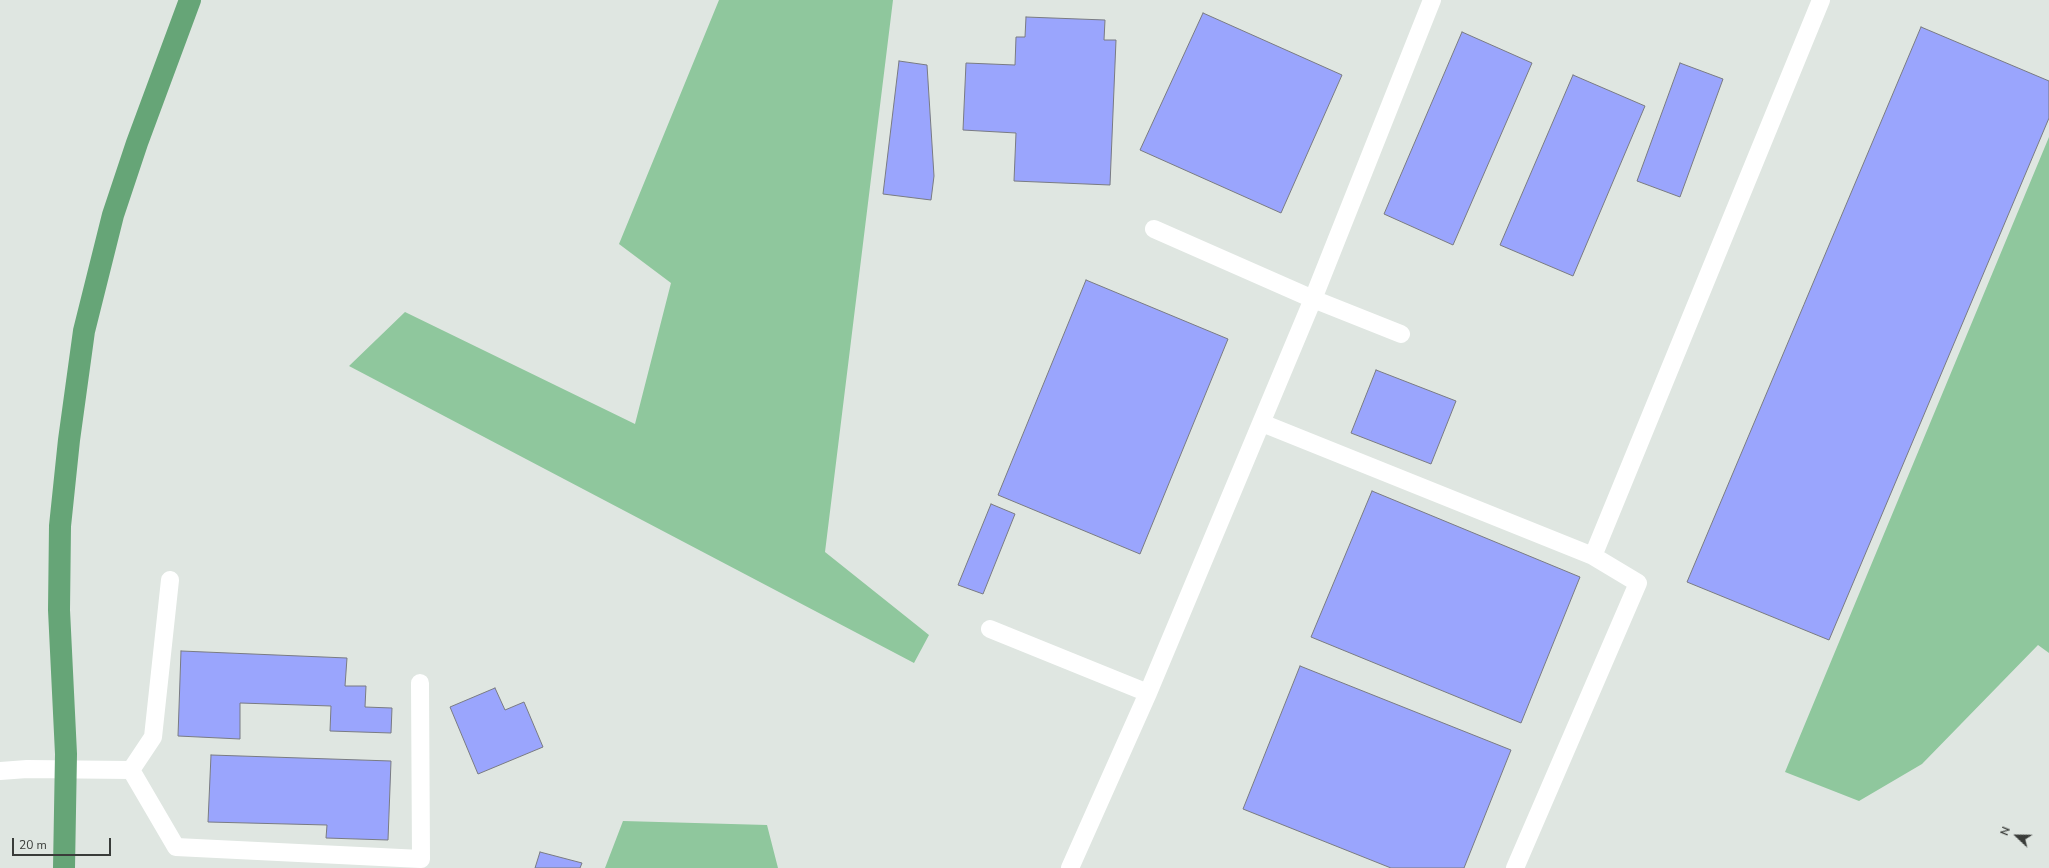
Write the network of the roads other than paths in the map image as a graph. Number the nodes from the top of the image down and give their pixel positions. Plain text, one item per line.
1 (190, 0) edge
2 (1432, 0) edge
3 (1821, 0) edge
4 (1154, 229) dead end
5 (1314, 299) junction
6 (1401, 334) dead end
7 (1262, 423) junction
8 (1593, 556) junction
9 (170, 580) dead end
10 (990, 629) dead end
11 (420, 683) dead end
12 (1148, 693) junction
13 (131, 770) junction
14 (0, 771) edge
15 (64, 868) edge
16 (1070, 868) edge
17 (1515, 868) edge

1 - 15 highway
2 - 5 lane
3 - 8 lane
4 - 5 lane
5 - 6 lane
5 - 7 lane
7 - 8 lane
7 - 12 lane
8 - 17 lane
9 - 13 lane
10 - 12 lane
11 - 13 lane
12 - 16 lane
13 - 14 lane

